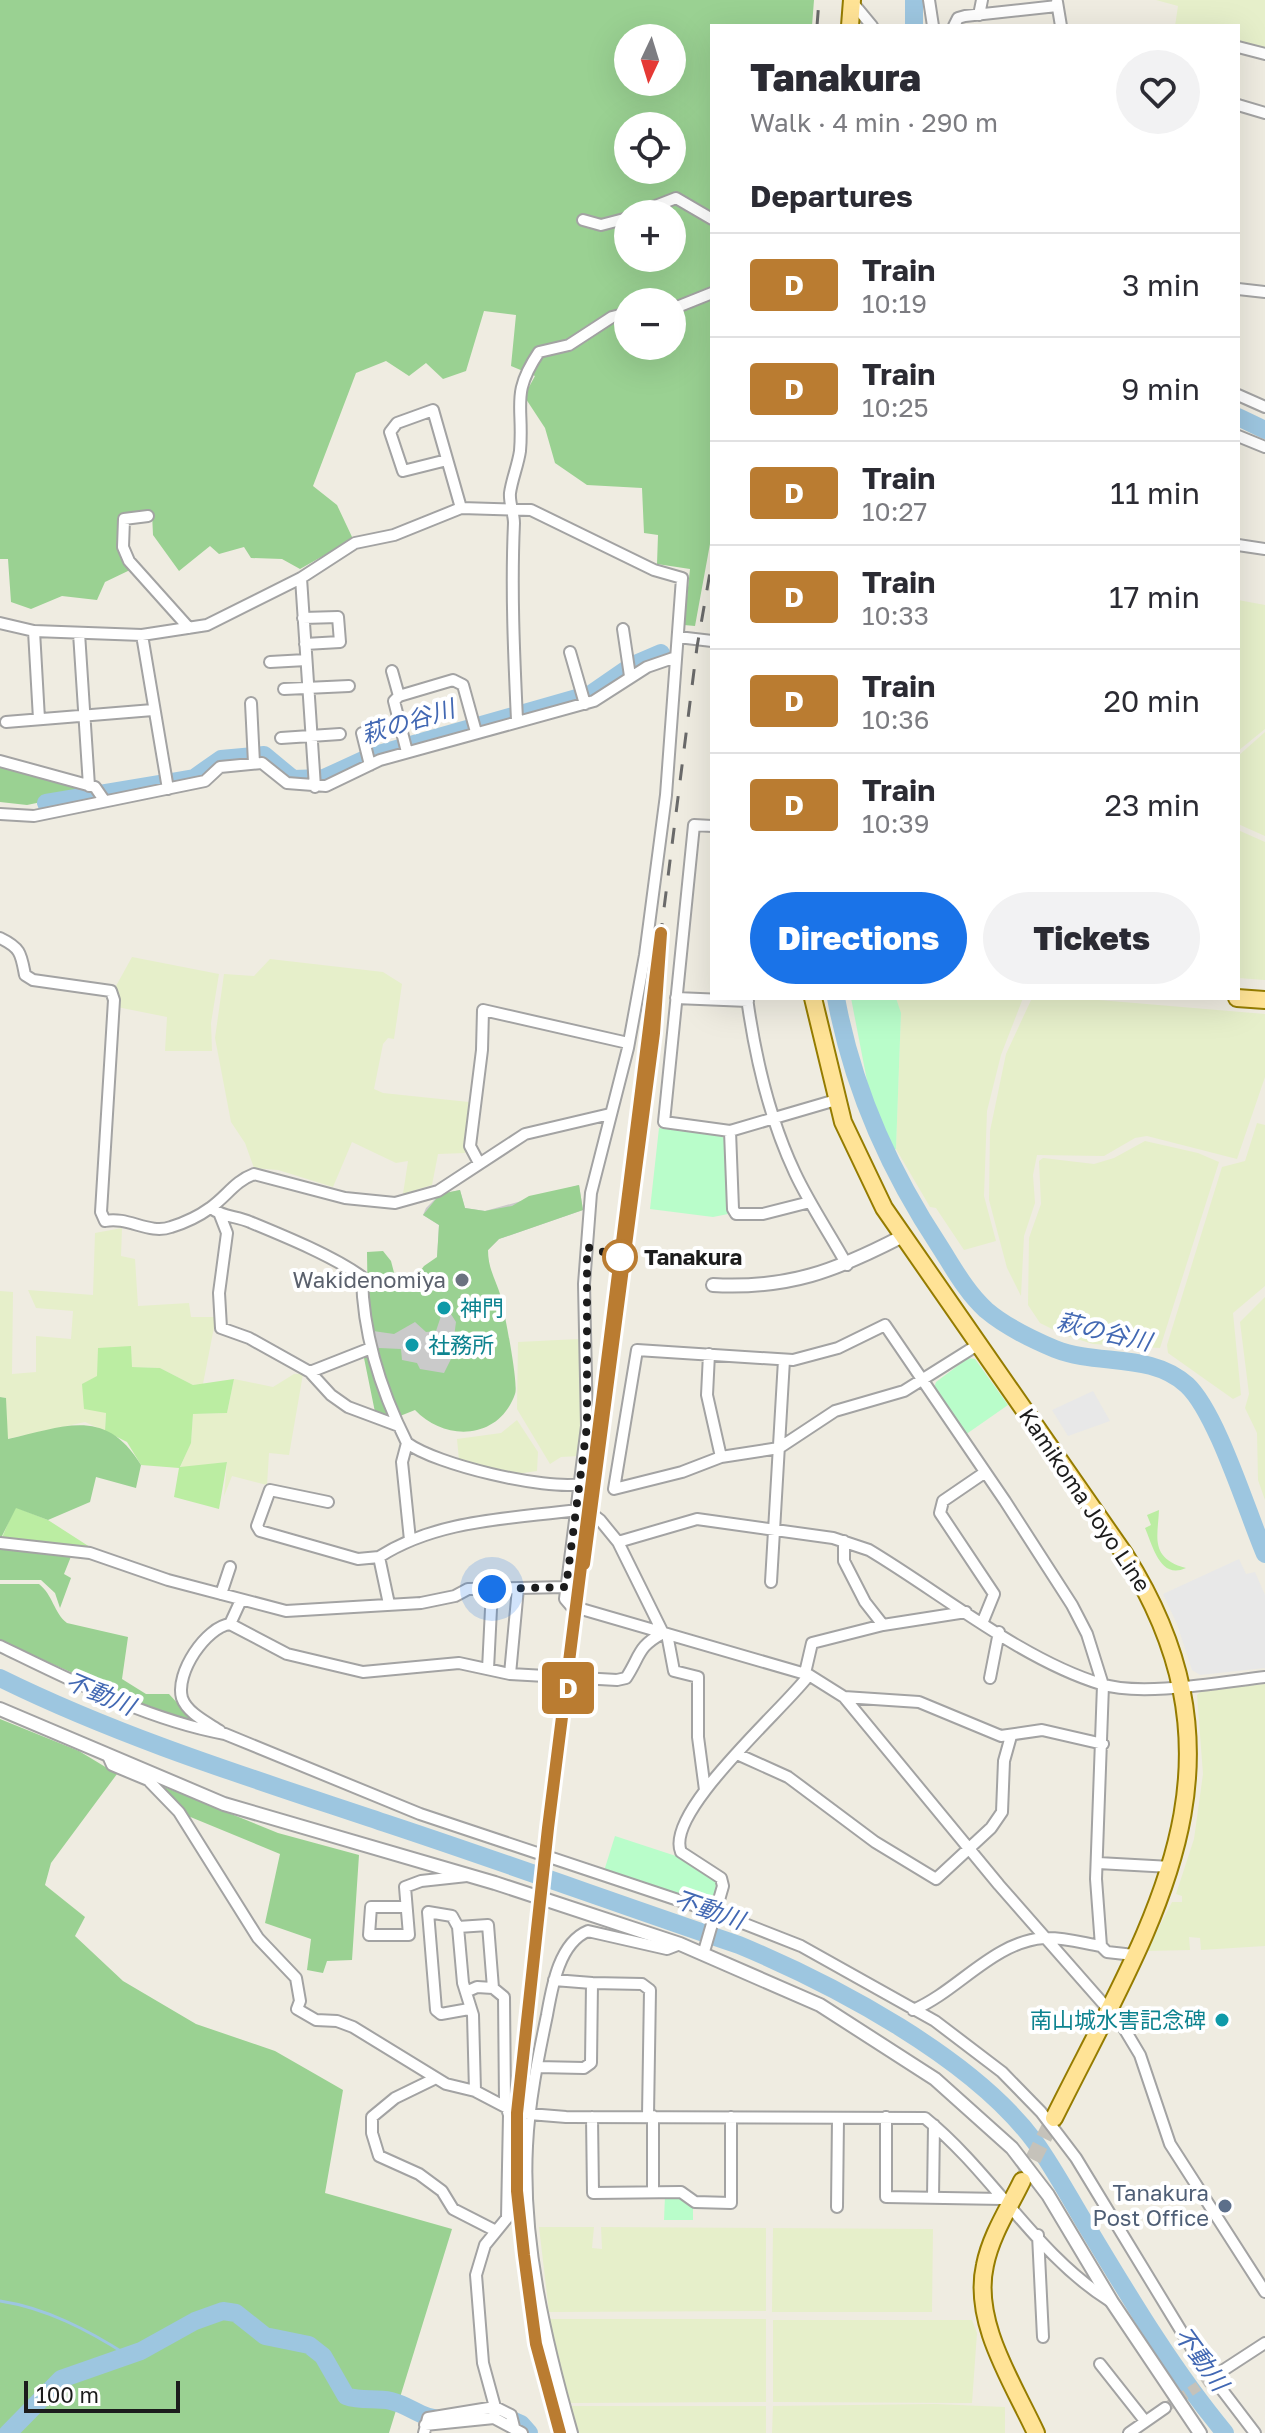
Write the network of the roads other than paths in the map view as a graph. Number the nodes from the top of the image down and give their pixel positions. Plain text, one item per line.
1 (851, 0) edge
2 (929, 0) edge
3 (982, 0) edge
4 (1057, 3) edge
5 (979, 15) junction
6 (850, 24) edge
7 (870, 24) edge
8 (933, 24) edge
9 (955, 24) edge
10 (1061, 24) edge
11 (1240, 48) edge
12 (1265, 54) edge
13 (1240, 106) edge
14 (1265, 113) edge
15 (686, 204) edge
16 (710, 218) edge
17 (583, 220) dead end
18 (614, 222) edge
19 (1240, 289) edge
20 (1265, 292) edge
21 (710, 294) edge
22 (686, 303) edge
23 (614, 316) edge
24 (1240, 396) edge
25 (1265, 407) edge
26 (1240, 437) edge
27 (1265, 447) edge
28 (447, 460) junction
29 (461, 508) junction
30 (512, 509) junction
31 (148, 516) dead end
32 (1240, 545) edge
33 (1265, 549) edge
34 (301, 578) junction
35 (303, 618) junction
36 (0, 623) edge
37 (189, 628) junction
38 (623, 629) dead end
39 (34, 631) junction
40 (79, 633) junction
41 (142, 635) junction
42 (678, 637) junction
43 (710, 641) edge
44 (305, 644) junction
45 (570, 652) dead end
46 (676, 657) junction
47 (306, 660) junction
48 (270, 662) dead end
49 (392, 671) dead end
50 (629, 671) junction
51 (349, 686) dead end
52 (308, 688) junction
53 (284, 689) dead end
54 (399, 696) junction
55 (584, 699) junction
56 (251, 703) dead end
57 (153, 710) junction
58 (84, 716) junction
59 (517, 716) junction
60 (39, 719) junction
61 (6, 722) dead end
62 (475, 728) junction
63 (362, 733) dead end
64 (340, 734) dead end
65 (311, 736) junction
66 (281, 738) dead end
67 (406, 748) junction
68 (254, 758) junction
69 (0, 761) edge
70 (369, 761) junction
71 (314, 782) junction
72 (89, 786) junction
73 (168, 789) junction
74 (101, 796) junction
75 (0, 814) edge
76 (710, 826) edge
77 (0, 938) edge
78 (676, 998) junction
79 (1240, 998) edge
80 (710, 999) edge
81 (748, 1000) edge
82 (813, 1000) edge
83 (1265, 1000) edge
84 (628, 1043) junction
85 (836, 1100) junction
86 (610, 1114) junction
87 (775, 1118) junction
88 (730, 1131) junction
89 (479, 1163) junction
90 (810, 1202) junction
91 (215, 1212) junction
92 (901, 1237) junction
93 (847, 1265) junction
94 (713, 1285) dead end
95 (979, 1344) junction
96 (371, 1348) junction
97 (709, 1354) junction
98 (784, 1360) junction
99 (310, 1372) junction
100 (925, 1381) junction
101 (399, 1426) junction
102 (407, 1443) junction
103 (779, 1448) junction
104 (721, 1457) junction
105 (984, 1473) junction
106 (581, 1484) junction
107 (328, 1502) dead end
108 (578, 1507) junction
109 (774, 1529) junction
110 (410, 1540) junction
111 (844, 1541) junction
112 (618, 1542) junction
113 (0, 1543) edge
114 (379, 1557) junction
115 (230, 1567) dead end
116 (771, 1582) dead end
117 (566, 1587) junction
118 (518, 1588) junction
119 (492, 1589) junction
120 (221, 1594) junction
121 (241, 1600) junction
122 (389, 1604) junction
123 (966, 1612) junction
124 (983, 1621) junction
125 (230, 1624) junction
126 (883, 1625) junction
127 (999, 1632) junction
128 (665, 1633) junction
129 (0, 1646) edge
130 (488, 1669) junction
131 (510, 1674) junction
132 (807, 1674) junction
133 (1265, 1677) edge
134 (990, 1678) dead end
135 (1103, 1685) junction
136 (1182, 1685) junction
137 (844, 1697) junction
138 (0, 1709) edge
139 (225, 1734) junction
140 (1011, 1736) junction
141 (1103, 1744) junction
142 (737, 1754) junction
143 (108, 1756) junction
144 (705, 1790) junction
145 (968, 1848) junction
146 (1098, 1863) junction
147 (1171, 1867) junction
148 (469, 1876) junction
149 (406, 1907) junction
150 (716, 1915) junction
151 (458, 1927) junction
152 (1047, 1938) junction
153 (680, 1944) junction
154 (1101, 1946) junction
155 (704, 1951) junction
156 (1134, 1955) junction
157 (554, 1980) junction
158 (592, 1983) junction
159 (493, 1988) junction
160 (468, 1991) junction
161 (1107, 2008) junction
162 (469, 2009) junction
163 (913, 2010) junction
164 (537, 2067) junction
165 (434, 2079) junction
166 (475, 2091) junction
167 (506, 2107) junction
168 (529, 2114) junction
169 (650, 2116) junction
170 (592, 2117) junction
171 (731, 2117) junction
172 (886, 2117) junction
173 (838, 2118) junction
174 (1054, 2118) tunnel mouth
175 (934, 2125) junction
176 (1022, 2181) tunnel mouth
177 (653, 2192) junction
178 (933, 2198) junction
179 (1006, 2203) junction
180 (837, 2207) dead end
181 (496, 2231) junction
182 (1038, 2235) junction
183 (1265, 2292) edge
184 (1112, 2302) junction
185 (1043, 2337) dead end
186 (1265, 2343) edge
187 (1100, 2364) dead end
188 (1222, 2371) tunnel mouth
189 (1165, 2408) tunnel mouth
190 (494, 2412) junction
191 (1145, 2421) junction
192 (426, 2424) edge
193 (516, 2426) edge
194 (572, 2433) edge
195 (1036, 2433) edge
196 (1129, 2433) edge
197 (1200, 2433) edge
198 (1255, 2433) edge

1 - 6 main road
1 - 7 street
2 - 8 street
3 - 5 street
4 - 5 street
4 - 10 street
5 - 9 street
11 - 12 street
13 - 14 street
15 - 16 street
17 - 18 street
19 - 20 street
21 - 22 street
23 - 30 street
24 - 25 street
26 - 27 street
28 - 28 street
28 - 29 street
29 - 30 street
29 - 34 street
30 - 42 street
30 - 59 street
31 - 37 street
32 - 33 street
34 - 35 street
34 - 37 street
35 - 44 street
35 - 44 street
36 - 39 street
37 - 41 street
38 - 50 street
39 - 40 street
39 - 60 street
40 - 41 street
40 - 58 street
41 - 57 street
42 - 43 street
42 - 46 street
44 - 47 street
45 - 55 street
46 - 50 street
46 - 84 street
47 - 48 street
47 - 52 street
49 - 54 street
50 - 55 street
51 - 52 street
52 - 53 street
52 - 65 street
54 - 62 street
54 - 67 street
55 - 59 street
56 - 68 street
57 - 58 street
57 - 73 street
58 - 60 street
58 - 72 street
59 - 62 street
60 - 61 street
62 - 67 street
63 - 70 street
64 - 65 street
65 - 66 street
65 - 71 street
67 - 70 street
68 - 71 street
68 - 73 street
69 - 72 street
70 - 71 street
72 - 74 street
73 - 74 street
74 - 75 street
76 - 78 street
77 - 91 street
78 - 80 street
78 - 88 street
79 - 83 main road
81 - 87 street
82 - 85 main road, Kamikoma Joyo Line
84 - 86 street
84 - 89 street
85 - 87 street
85 - 92 main road, Kamikoma Joyo Line
86 - 89 street
86 - 106 street
87 - 88 street
87 - 90 street
88 - 90 street
89 - 91 street
90 - 93 street
91 - 96 street
91 - 99 street
92 - 93 street
92 - 95 main road, Kamikoma Joyo Line
93 - 94 street
95 - 100 street
95 - 136 main road, Kamikoma Joyo Line
96 - 99 street
96 - 101 street
97 - 98 street
97 - 104 street
97 - 104 street
98 - 100 street
98 - 103 street
99 - 101 street
100 - 103 street
100 - 105 street
101 - 102 street
102 - 106 street
102 - 110 street
103 - 104 street
103 - 109 street
105 - 124 street
105 - 135 street
106 - 108 street
107 - 114 street
108 - 110 street
108 - 112 street
108 - 117 street
109 - 111 street
109 - 112 street
109 - 116 street
110 - 114 street
111 - 123 street
111 - 126 street
112 - 128 street
113 - 120 street
114 - 122 street
115 - 120 street
117 - 118 street
117 - 128 street
118 - 119 street
118 - 131 street
119 - 122 street
119 - 130 street
120 - 121 street
121 - 122 street
121 - 125 street
123 - 124 street
123 - 126 street
124 - 127 street
125 - 130 street
125 - 139 street
126 - 132 street
127 - 134 street
127 - 135 street
128 - 131 street
128 - 132 street
128 - 144 street
129 - 139 street
130 - 131 street
132 - 137 street
132 - 142 street
133 - 136 street
135 - 136 street
135 - 141 street
136 - 147 main road, Kamikoma Joyo Line
137 - 140 street
137 - 145 street
138 - 143 street
139 - 150 street
140 - 141 street
140 - 145 street
141 - 146 street
142 - 144 street
142 - 145 street
143 - 148 street
143 - 165 street
144 - 150 street
145 - 152 street
146 - 147 street
146 - 154 street
147 - 156 main road, Kamikoma Joyo Line
148 - 149 street
148 - 153 street
149 - 149 street
150 - 155 street
150 - 163 street
151 - 159 street
151 - 160 street
151 - 162 street
152 - 154 street
152 - 161 street
152 - 163 street
153 - 155 street
153 - 157 street
154 - 156 street
155 - 184 street
156 - 161 main road, Kamikoma Joyo Line
157 - 158 street
157 - 164 street
158 - 164 street
158 - 169 street
159 - 160 street
159 - 167 street
160 - 162 street
161 - 174 main road, Kamikoma Joyo Line
161 - 183 street
162 - 166 street
163 - 198 street
164 - 168 street
165 - 166 street
165 - 181 street
166 - 167 street
167 - 168 street
167 - 181 street
168 - 170 street
168 - 194 street
169 - 170 street
169 - 171 street
169 - 177 street
170 - 177 street
171 - 173 street
171 - 177 street
172 - 173 street
172 - 175 street
172 - 178 street
173 - 180 street
175 - 178 street
175 - 179 street
176 - 179 main road
178 - 179 street
179 - 182 street
179 - 195 main road
181 - 190 street
182 - 184 street
182 - 185 street
184 - 197 street
186 - 188 street
187 - 191 street
189 - 191 street
190 - 192 street
190 - 193 street
191 - 196 street

